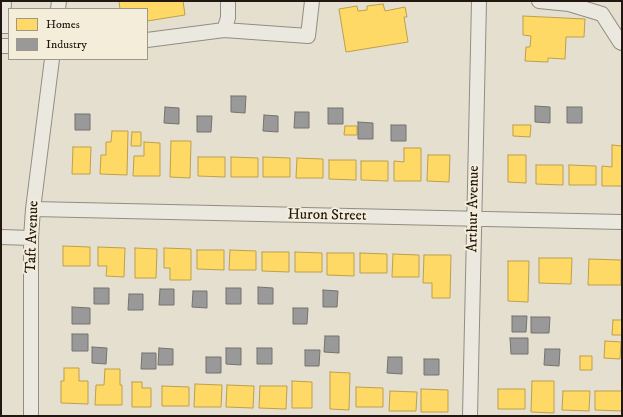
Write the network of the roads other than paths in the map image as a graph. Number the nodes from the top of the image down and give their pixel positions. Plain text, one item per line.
1 (4, 1) edge
2 (228, 1) edge
3 (312, 1) edge
4 (478, 1) edge
5 (539, 1) edge
6 (8, 26) edge
7 (224, 30) junction
8 (148, 40) edge
9 (622, 42) edge
10 (52, 60) edge
11 (32, 210) junction
12 (474, 220) junction
13 (622, 222) edge
14 (1, 237) edge
15 (31, 238) junction
16 (31, 416) edge
17 (470, 416) edge

1 - 6 street
2 - 7 street
3 - 7 street
4 - 12 street, Arthur Avenue
5 - 9 street
7 - 8 street
10 - 11 street, Taft Avenue
11 - 12 street, Huron Street
11 - 15 street, Taft Avenue
12 - 13 street, Huron Street
12 - 17 street, Arthur Avenue
14 - 15 street
15 - 16 street, Taft Avenue

